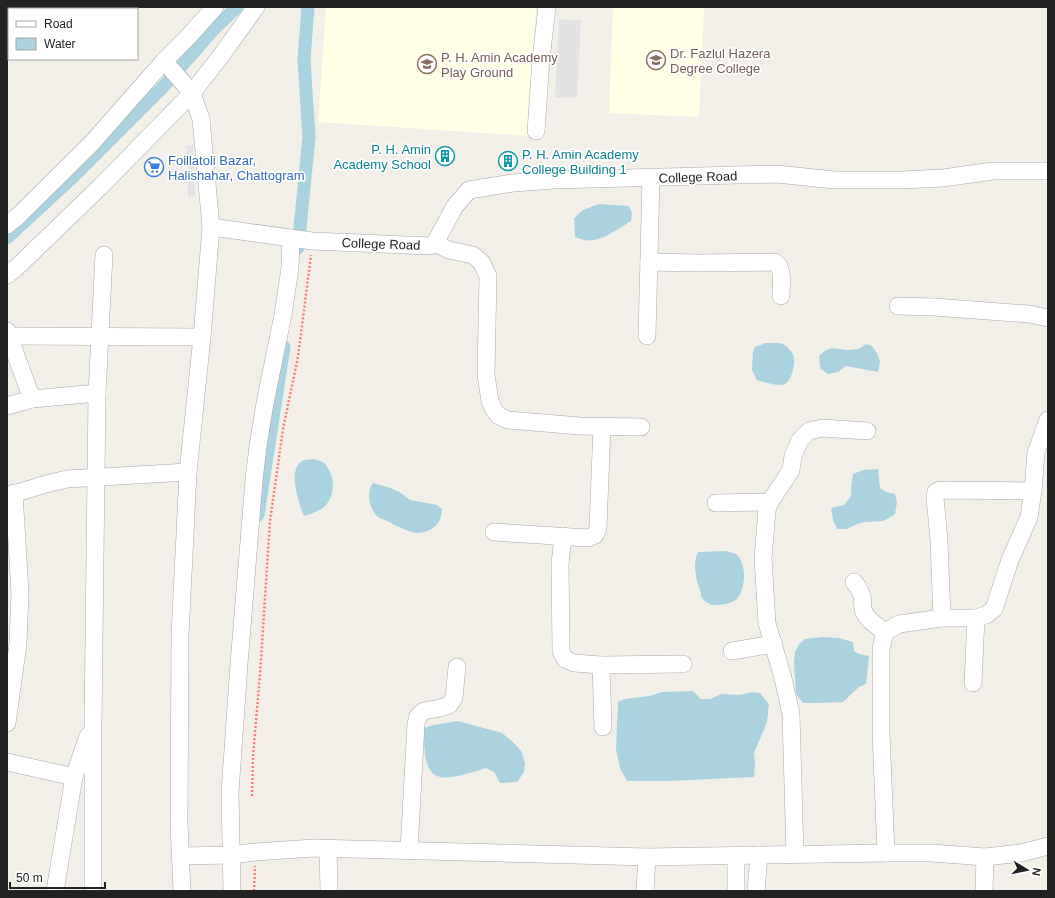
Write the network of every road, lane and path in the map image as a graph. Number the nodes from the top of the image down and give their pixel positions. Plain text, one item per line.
1 (215, 7) edge
2 (256, 7) edge
3 (547, 7) edge
4 (166, 63) junction
5 (189, 90) junction
6 (536, 131) dead end
7 (1048, 171) edge
8 (650, 178) junction
9 (7, 225) edge
10 (211, 228) junction
11 (292, 238) junction
12 (311, 240) junction
13 (435, 243) junction
14 (104, 255) dead end
15 (649, 262) junction
16 (7, 275) edge
17 (781, 296) dead end
18 (898, 306) dead end
19 (1048, 318) edge
20 (8, 333) edge
21 (100, 336) junction
22 (647, 336) dead end
23 (202, 337) junction
24 (97, 393) junction
25 (32, 399) junction
26 (7, 406) edge
27 (1048, 420) edge
28 (602, 426) junction
29 (641, 427) dead end
30 (867, 431) dead end
31 (188, 472) junction
32 (96, 477) junction
33 (1033, 491) junction
34 (11, 495) edge
35 (770, 502) junction
36 (716, 503) dead end
37 (494, 532) dead end
38 (563, 536) junction
39 (854, 582) dead end
40 (14, 596) edge
41 (942, 618) junction
42 (976, 618) junction
43 (885, 632) junction
44 (774, 644) junction
45 (732, 651) dead end
46 (683, 664) dead end
47 (601, 665) junction
48 (457, 667) dead end
49 (973, 683) dead end
50 (93, 723) junction
51 (7, 724) edge
52 (603, 727) dead end
53 (7, 762) edge
54 (74, 777) junction
55 (252, 796) dead end
56 (1048, 846) edge
57 (328, 848) junction
58 (409, 850) junction
59 (243, 853) junction
60 (886, 853) junction
61 (759, 855) junction
62 (795, 855) junction
63 (181, 856) junction
64 (736, 856) junction
65 (647, 857) junction
66 (985, 857) junction
67 (55, 891) edge
68 (93, 891) edge
69 (182, 891) edge
70 (232, 891) edge
71 (254, 891) edge
72 (329, 891) edge
73 (646, 891) edge
74 (736, 891) edge
75 (756, 891) edge
76 (984, 891) edge

1 - 4 street
2 - 5 street
3 - 6 street
4 - 5 street
4 - 9 street
5 - 10 street
5 - 16 street
7 - 8 street, College Road
8 - 13 street, College Road
8 - 15 street
10 - 11 street, College Road
10 - 23 street
11 - 12 street, College Road
11 - 59 street
12 - 13 street, College Road
12 - 55 path
13 - 28 street
14 - 21 street
15 - 17 street
15 - 22 street
18 - 19 street
20 - 21 street
20 - 25 street
21 - 23 street
21 - 24 street
23 - 31 street
24 - 25 street
24 - 32 street
25 - 26 street
27 - 33 street
28 - 29 street
28 - 38 street
30 - 35 street
31 - 32 street
31 - 63 street
32 - 34 street
32 - 50 street
33 - 41 street
33 - 42 street
34 - 40 street
35 - 36 street
35 - 44 street
37 - 38 street
38 - 47 street
39 - 43 street
40 - 51 street
41 - 42 street
41 - 43 street
42 - 49 street
43 - 60 street
44 - 45 street
44 - 62 street
46 - 47 street
47 - 52 street
48 - 58 street
50 - 54 street
50 - 68 street
53 - 54 street
54 - 67 street
56 - 66 street
57 - 58 street
57 - 59 street
57 - 72 street
58 - 65 street
59 - 63 street
59 - 70 street
59 - 71 path
60 - 62 street
60 - 66 street
61 - 62 street
61 - 64 street
61 - 75 street
63 - 69 street
64 - 65 street
64 - 74 street
65 - 73 street
66 - 76 street

